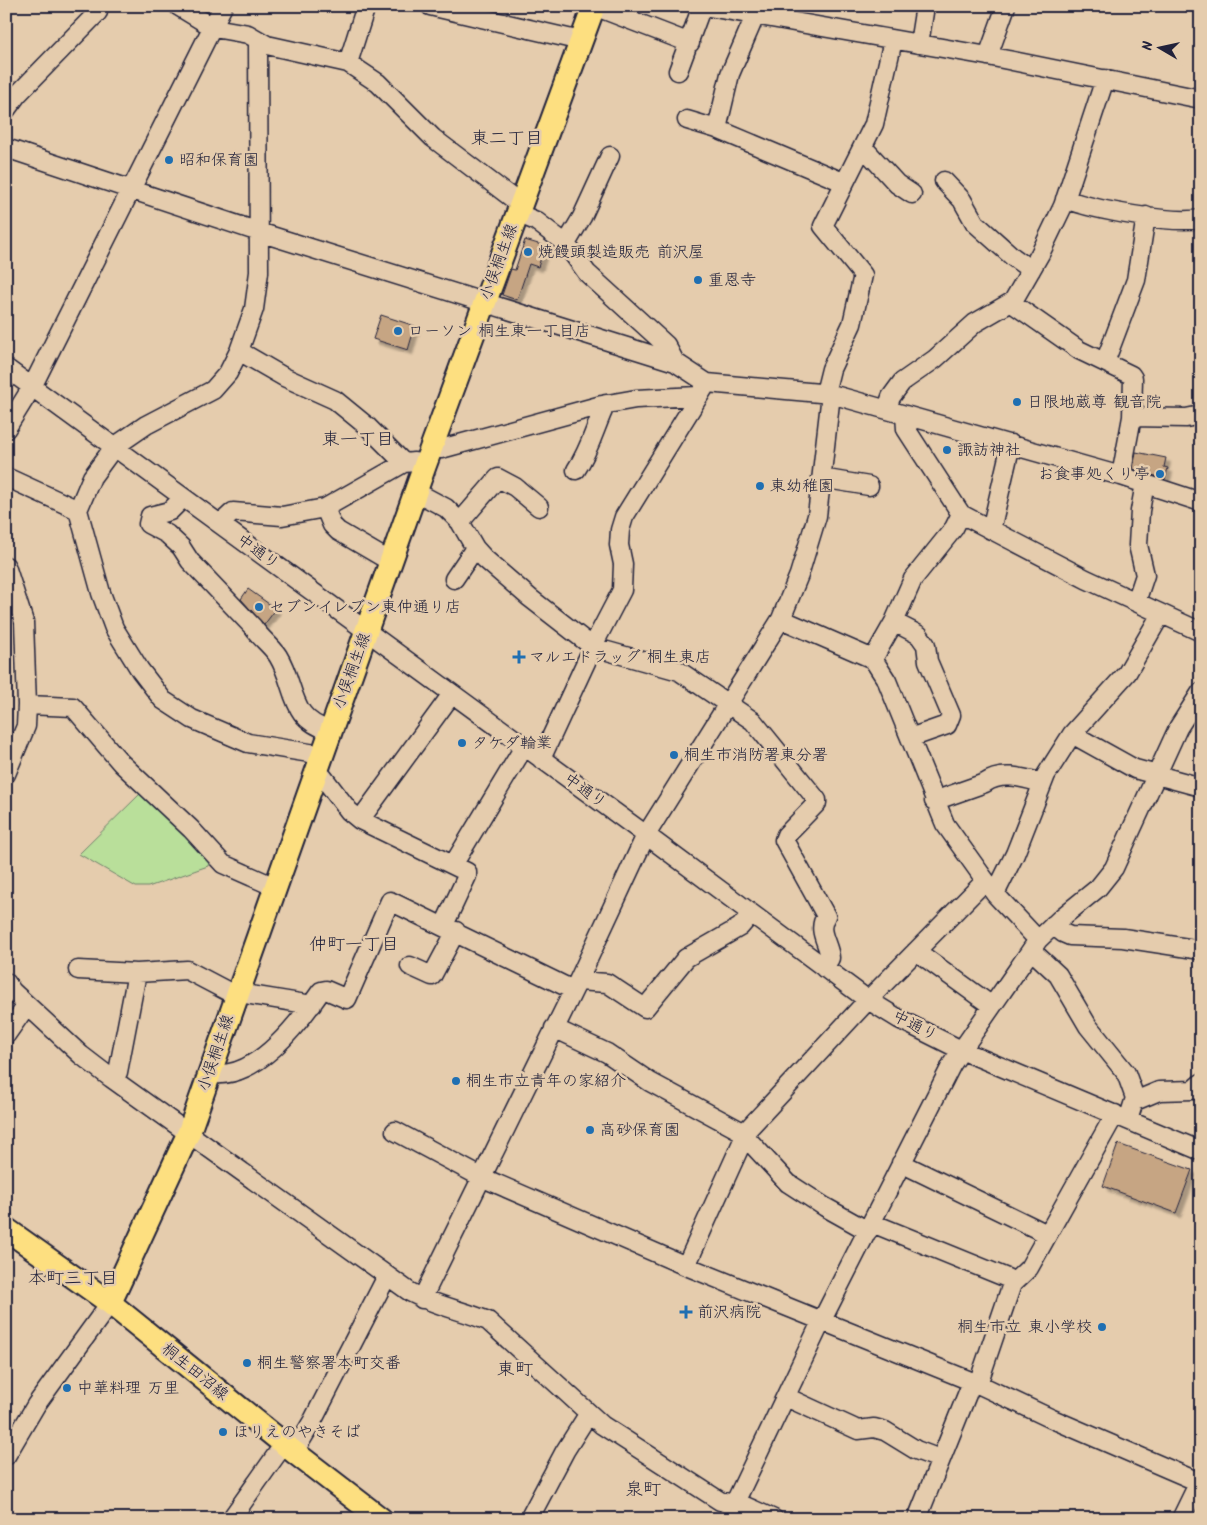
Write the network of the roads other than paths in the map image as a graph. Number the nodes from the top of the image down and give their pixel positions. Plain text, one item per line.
1 (178, 6) edge
2 (224, 6) edge
3 (366, 6) edge
4 (430, 6) edge
5 (594, 6) edge
6 (702, 6) edge
7 (925, 6) edge
8 (1006, 6) edge
9 (98, 12) dead end
10 (754, 16) junction
11 (214, 28) junction
12 (893, 40) junction
13 (258, 41) junction
14 (581, 41) junction
15 (690, 43) junction
16 (919, 44) junction
17 (988, 56) junction
18 (348, 64) junction
19 (678, 71) dead end
20 (1105, 79) junction
21 (1201, 99) edge
22 (6, 110) edge
23 (687, 120) dead end
24 (717, 129) junction
25 (863, 146) junction
26 (6, 148) edge
27 (610, 156) dead end
28 (944, 181) dead end
29 (843, 182) junction
30 (132, 190) junction
31 (912, 194) dead end
32 (1065, 199) junction
33 (519, 208) junction
34 (1146, 216) junction
35 (1201, 219) edge
36 (259, 232) junction
37 (566, 244) junction
38 (1031, 270) junction
39 (484, 302) junction
40 (1012, 303) junction
41 (240, 351) junction
42 (675, 362) junction
43 (1105, 362) junction
44 (6, 368) edge
45 (32, 386) junction
46 (703, 390) junction
47 (828, 394) junction
48 (606, 404) junction
49 (887, 409) junction
50 (905, 415) junction
51 (1201, 415) edge
52 (1132, 417) junction
53 (6, 429) edge
54 (1011, 444) junction
55 (114, 447) junction
56 (421, 459) junction
57 (576, 470) dead end
58 (1122, 476) junction
59 (6, 477) edge
60 (821, 478) junction
61 (1145, 483) junction
62 (870, 486) dead end
63 (416, 492) junction
64 (183, 498) junction
65 (1201, 502) edge
66 (539, 507) dead end
67 (325, 508) junction
68 (961, 514) junction
69 (79, 517) junction
70 (460, 522) junction
71 (220, 524) junction
72 (991, 530) junction
73 (475, 548) junction
74 (391, 562) junction
75 (6, 566) edge
76 (454, 579) dead end
77 (1136, 602) junction
78 (1161, 614) junction
79 (781, 619) junction
80 (894, 622) junction
81 (367, 632) junction
82 (1201, 632) edge
83 (594, 647) junction
84 (873, 659) junction
85 (1201, 692) edge
86 (452, 694) junction
87 (730, 704) junction
88 (26, 705) junction
89 (331, 731) junction
90 (1072, 734) junction
91 (910, 738) junction
92 (524, 748) junction
93 (541, 759) junction
94 (319, 764) junction
95 (6, 774) edge
96 (1156, 776) junction
97 (1042, 783) junction
98 (1201, 787) edge
99 (934, 800) junction
100 (360, 820) junction
101 (646, 836) junction
102 (453, 865) junction
103 (275, 887) junction
104 (990, 888) junction
105 (751, 914) junction
106 (1053, 925) junction
107 (450, 928) junction
108 (1035, 945) junction
109 (1201, 950) edge
110 (916, 951) junction
111 (410, 966) dead end
112 (824, 968) junction
113 (78, 970) dead end
114 (138, 973) junction
115 (6, 982) edge
116 (576, 985) junction
117 (237, 993) junction
118 (868, 1000) junction
119 (312, 1004) junction
120 (28, 1005) junction
121 (992, 1006) junction
122 (554, 1028) junction
123 (6, 1035) edge
124 (961, 1050) junction
125 (209, 1072) junction
126 (114, 1080) junction
127 (1201, 1084) edge
128 (1135, 1101) junction
129 (1121, 1117) junction
130 (395, 1131) dead end
131 (189, 1132) junction
132 (745, 1134) junction
133 (1201, 1151) edge
134 (901, 1163) junction
135 (481, 1177) junction
136 (870, 1227) junction
137 (6, 1229) edge
138 (1047, 1234) junction
139 (686, 1266) junction
140 (387, 1276) junction
141 (1012, 1284) junction
142 (422, 1299) junction
143 (110, 1303) junction
144 (822, 1320) junction
145 (975, 1383) junction
146 (786, 1397) junction
147 (589, 1413) junction
148 (289, 1448) junction
149 (6, 1456) edge
150 (940, 1459) junction
151 (1200, 1482) edge
152 (731, 1512) edge
153 (231, 1519) edge
154 (381, 1519) edge
155 (529, 1519) edge
156 (774, 1519) edge
157 (917, 1519) edge
158 (1181, 1519) edge

1 - 11 street
2 - 11 street
3 - 18 street
4 - 14 street
5 - 14 main road, 小俣桐生線
5 - 15 street
6 - 10 street
6 - 15 street
7 - 16 street
8 - 17 street
9 - 22 street
10 - 12 street
10 - 24 street
11 - 13 street
11 - 30 street
12 - 16 street
12 - 25 street
13 - 18 street
13 - 36 street
14 - 33 main road, 小俣桐生線
15 - 19 street
16 - 17 street
17 - 20 street
18 - 33 street
20 - 21 street
20 - 32 street
23 - 24 street
24 - 29 street
25 - 29 street
25 - 31 street
26 - 30 street
27 - 37 street
28 - 38 street
29 - 47 street
30 - 36 street
30 - 45 street
32 - 34 street
32 - 38 street
33 - 37 street
33 - 39 main road, 小俣桐生線
34 - 35 street
34 - 43 street
36 - 39 street
36 - 41 street
37 - 42 street
38 - 40 street
39 - 42 street
39 - 56 main road, 小俣桐生線
40 - 43 street
40 - 49 street
41 - 55 street
41 - 56 street
42 - 46 street
43 - 52 street
44 - 45 street, 中通り
45 - 53 street
45 - 55 street, 中通り
46 - 47 street
46 - 48 street
46 - 83 street
47 - 49 street
47 - 60 street
48 - 56 street
48 - 57 street
49 - 50 street
50 - 54 street
50 - 68 street
51 - 52 street
52 - 58 street
54 - 58 street
54 - 72 street
55 - 64 street, 中通り
55 - 69 street
56 - 63 main road, 小俣桐生線
56 - 67 street
58 - 61 street
59 - 69 street
60 - 62 street
60 - 79 street
61 - 65 street
61 - 77 street
63 - 70 street
63 - 74 main road, 小俣桐生線
64 - 71 street, 中通り
64 - 89 street
66 - 70 street
67 - 71 street
67 - 74 street
68 - 72 street
68 - 80 street
69 - 94 street
70 - 73 street
71 - 81 street, 中通り
72 - 77 street
73 - 76 street
73 - 83 street
74 - 81 main road, 小俣桐生線
75 - 88 street
77 - 78 street
78 - 82 street
78 - 90 street
79 - 84 street
79 - 87 street
80 - 84 street
80 - 91 street
81 - 86 street, 中通り
81 - 89 main road, 小俣桐生線
83 - 87 street
83 - 93 street
84 - 91 street
85 - 96 street
86 - 92 street, 中通り
86 - 100 street
87 - 101 street
87 - 112 street
88 - 95 street
88 - 103 street
89 - 94 main road, 小俣桐生線
90 - 96 street
90 - 97 street
91 - 99 street
92 - 93 street, 中通り
92 - 102 street
93 - 101 street, 中通り
94 - 100 street
94 - 103 main road, 小俣桐生線
96 - 98 street
96 - 106 street
97 - 99 street
97 - 104 street
99 - 104 street
100 - 102 street
101 - 105 street, 中通り
101 - 116 street
102 - 107 street
103 - 117 main road, 小俣桐生線
104 - 108 street
104 - 110 street
105 - 112 street, 中通り
105 - 116 street
106 - 108 street
106 - 109 street
107 - 111 street
107 - 116 street
107 - 119 street
108 - 121 street
108 - 128 street
110 - 118 street
110 - 121 street
112 - 118 street, 中通り
113 - 114 street
114 - 117 street
114 - 126 street
115 - 120 street
116 - 122 street
117 - 119 street
117 - 125 main road, 小俣桐生線
118 - 124 street, 中通り
118 - 132 street
119 - 125 street
120 - 123 street
120 - 126 street
121 - 124 street
122 - 132 street
122 - 135 street
124 - 129 street, 中通り
124 - 134 street
125 - 131 main road, 小俣桐生線
126 - 131 street
127 - 128 street
128 - 129 street
129 - 133 street, 中通り
129 - 138 street
130 - 135 street
131 - 140 street
131 - 143 main road, 小俣桐生線
132 - 136 street
132 - 139 street
134 - 136 street
134 - 138 street
135 - 139 street
135 - 142 street
136 - 141 street
136 - 144 street
137 - 143 main road, 桐生田沼線
138 - 141 street
139 - 144 street
140 - 142 street
140 - 148 street
141 - 145 street
142 - 147 street
143 - 148 main road, 桐生田沼線
143 - 149 street
144 - 145 street
144 - 146 street
145 - 150 street
145 - 151 street
146 - 150 street
146 - 152 street
147 - 152 street
147 - 155 street
148 - 153 street
148 - 154 main road, 桐生田沼線
150 - 157 street
151 - 158 street
152 - 156 street

